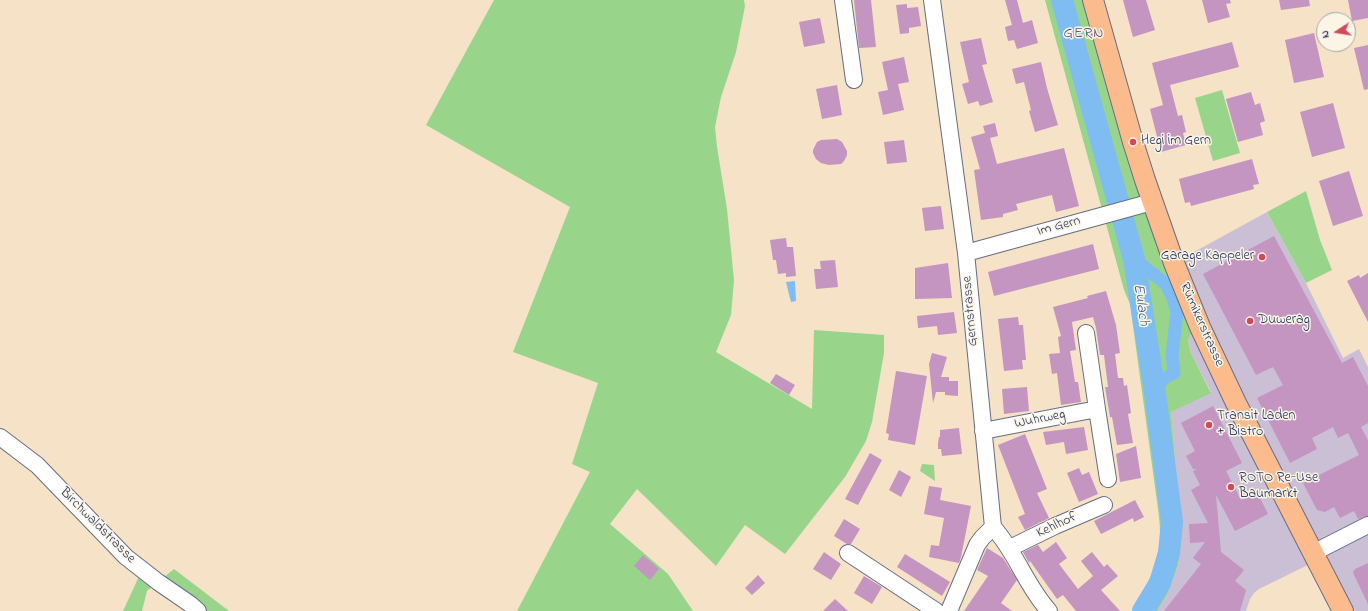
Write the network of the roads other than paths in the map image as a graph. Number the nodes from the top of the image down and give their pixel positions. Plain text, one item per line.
1 (843, 0) edge
2 (932, 0) edge
3 (1093, 0) edge
4 (854, 80) dead end
5 (1152, 202) junction
6 (966, 253) junction
7 (1086, 333) dead end
8 (1096, 409) junction
9 (983, 431) junction
10 (0, 437) edge
11 (1108, 479) dead end
12 (1104, 505) dead end
13 (1368, 526) edge
14 (993, 527) junction
15 (1010, 548) junction
16 (848, 553) dead end
17 (1313, 553) junction
18 (198, 611) edge
19 (936, 611) edge
20 (949, 611) edge
21 (1049, 611) edge
22 (1343, 611) edge

1 - 4 street
2 - 6 street, Gernstrasse
3 - 5 main road, Rümikerstrasse
5 - 6 street, Im Gern
5 - 17 main road, Rümikerstrasse
6 - 9 street, Gernstrasse
7 - 8 street
8 - 9 street, Wuhrweg
8 - 11 street
9 - 14 street, Gernstrasse
10 - 18 street, Birchwaldstrasse
12 - 15 street, Kehlhof
13 - 17 street
14 - 15 street
14 - 20 street
15 - 21 street
16 - 19 street
17 - 22 main road, Rümikerstrasse

